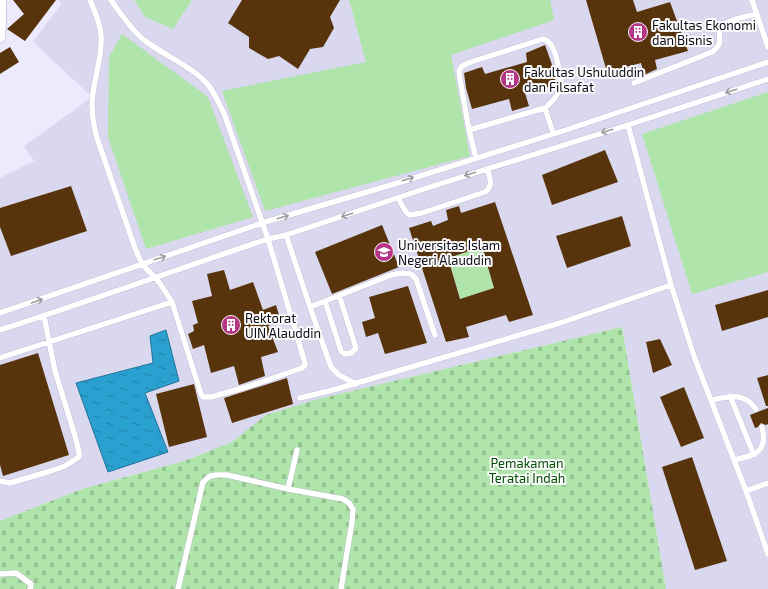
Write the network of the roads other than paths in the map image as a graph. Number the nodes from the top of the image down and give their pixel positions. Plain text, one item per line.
1 (1, 0) edge
2 (90, 0) edge
3 (111, 0) edge
4 (752, 0) edge
5 (756, 14) junction
6 (0, 37) edge
7 (768, 47) edge
8 (768, 62) edge
9 (768, 79) edge
10 (634, 83) dead end
11 (545, 108) junction
12 (628, 125) junction
13 (469, 130) junction
14 (553, 133) junction
15 (476, 158) junction
16 (487, 169) junction
17 (398, 198) junction
18 (262, 223) junction
19 (286, 235) junction
20 (268, 239) junction
21 (142, 264) junction
22 (154, 277) junction
23 (671, 285) junction
24 (339, 296) junction
25 (325, 301) junction
26 (172, 302) junction
27 (0, 305) edge
28 (310, 307) junction
29 (1, 312) edge
30 (44, 316) junction
31 (0, 330) edge
32 (435, 335) dead end
33 (50, 341) junction
34 (0, 358) edge
35 (356, 384) junction
36 (730, 396) junction
37 (300, 398) dead end
38 (712, 400) junction
39 (756, 409) dead end
40 (762, 427) dead end
41 (298, 450) dead end
42 (754, 455) junction
43 (735, 460) junction
44 (0, 481) edge
45 (768, 483) edge
46 (288, 489) junction
47 (746, 491) junction
48 (768, 554) edge
49 (0, 574) edge
50 (30, 589) edge
51 (178, 589) edge
52 (340, 589) edge

1 - 6 street
2 - 21 lane
3 - 18 lane
4 - 5 lane
5 - 7 lane
5 - 10 lane
8 - 14 lane
9 -> 12 lane
11 - 13 lane
11 - 13 lane
11 - 14 lane
12 -> 16 lane
12 - 23 lane
13 - 15 lane
14 - 15 lane
18 -> 15 lane
16 -> 17 lane
16 - 17 lane
17 -> 19 lane
18 - 20 lane
21 -> 18 lane
19 - 20 lane
19 - 28 lane
20 - 22 lane
20 - 26 lane
21 - 22 lane
29 -> 21 lane
22 - 26 lane
22 - 30 lane
23 - 35 lane
23 - 38 lane
24 - 25 lane
24 - 25 lane
24 - 32 lane
25 - 28 lane
26 - 33 lane
27 - 29 lane
28 - 35 lane
30 - 31 lane
30 - 33 lane
33 - 34 lane
33 - 44 lane
35 - 37 lane
36 - 38 lane
36 - 39 lane
36 - 42 lane
38 - 43 lane
40 - 42 lane
41 - 46 lane
42 - 43 lane
43 - 47 lane
45 - 47 lane
46 - 51 lane
46 - 52 lane
47 - 48 lane
49 - 50 lane

